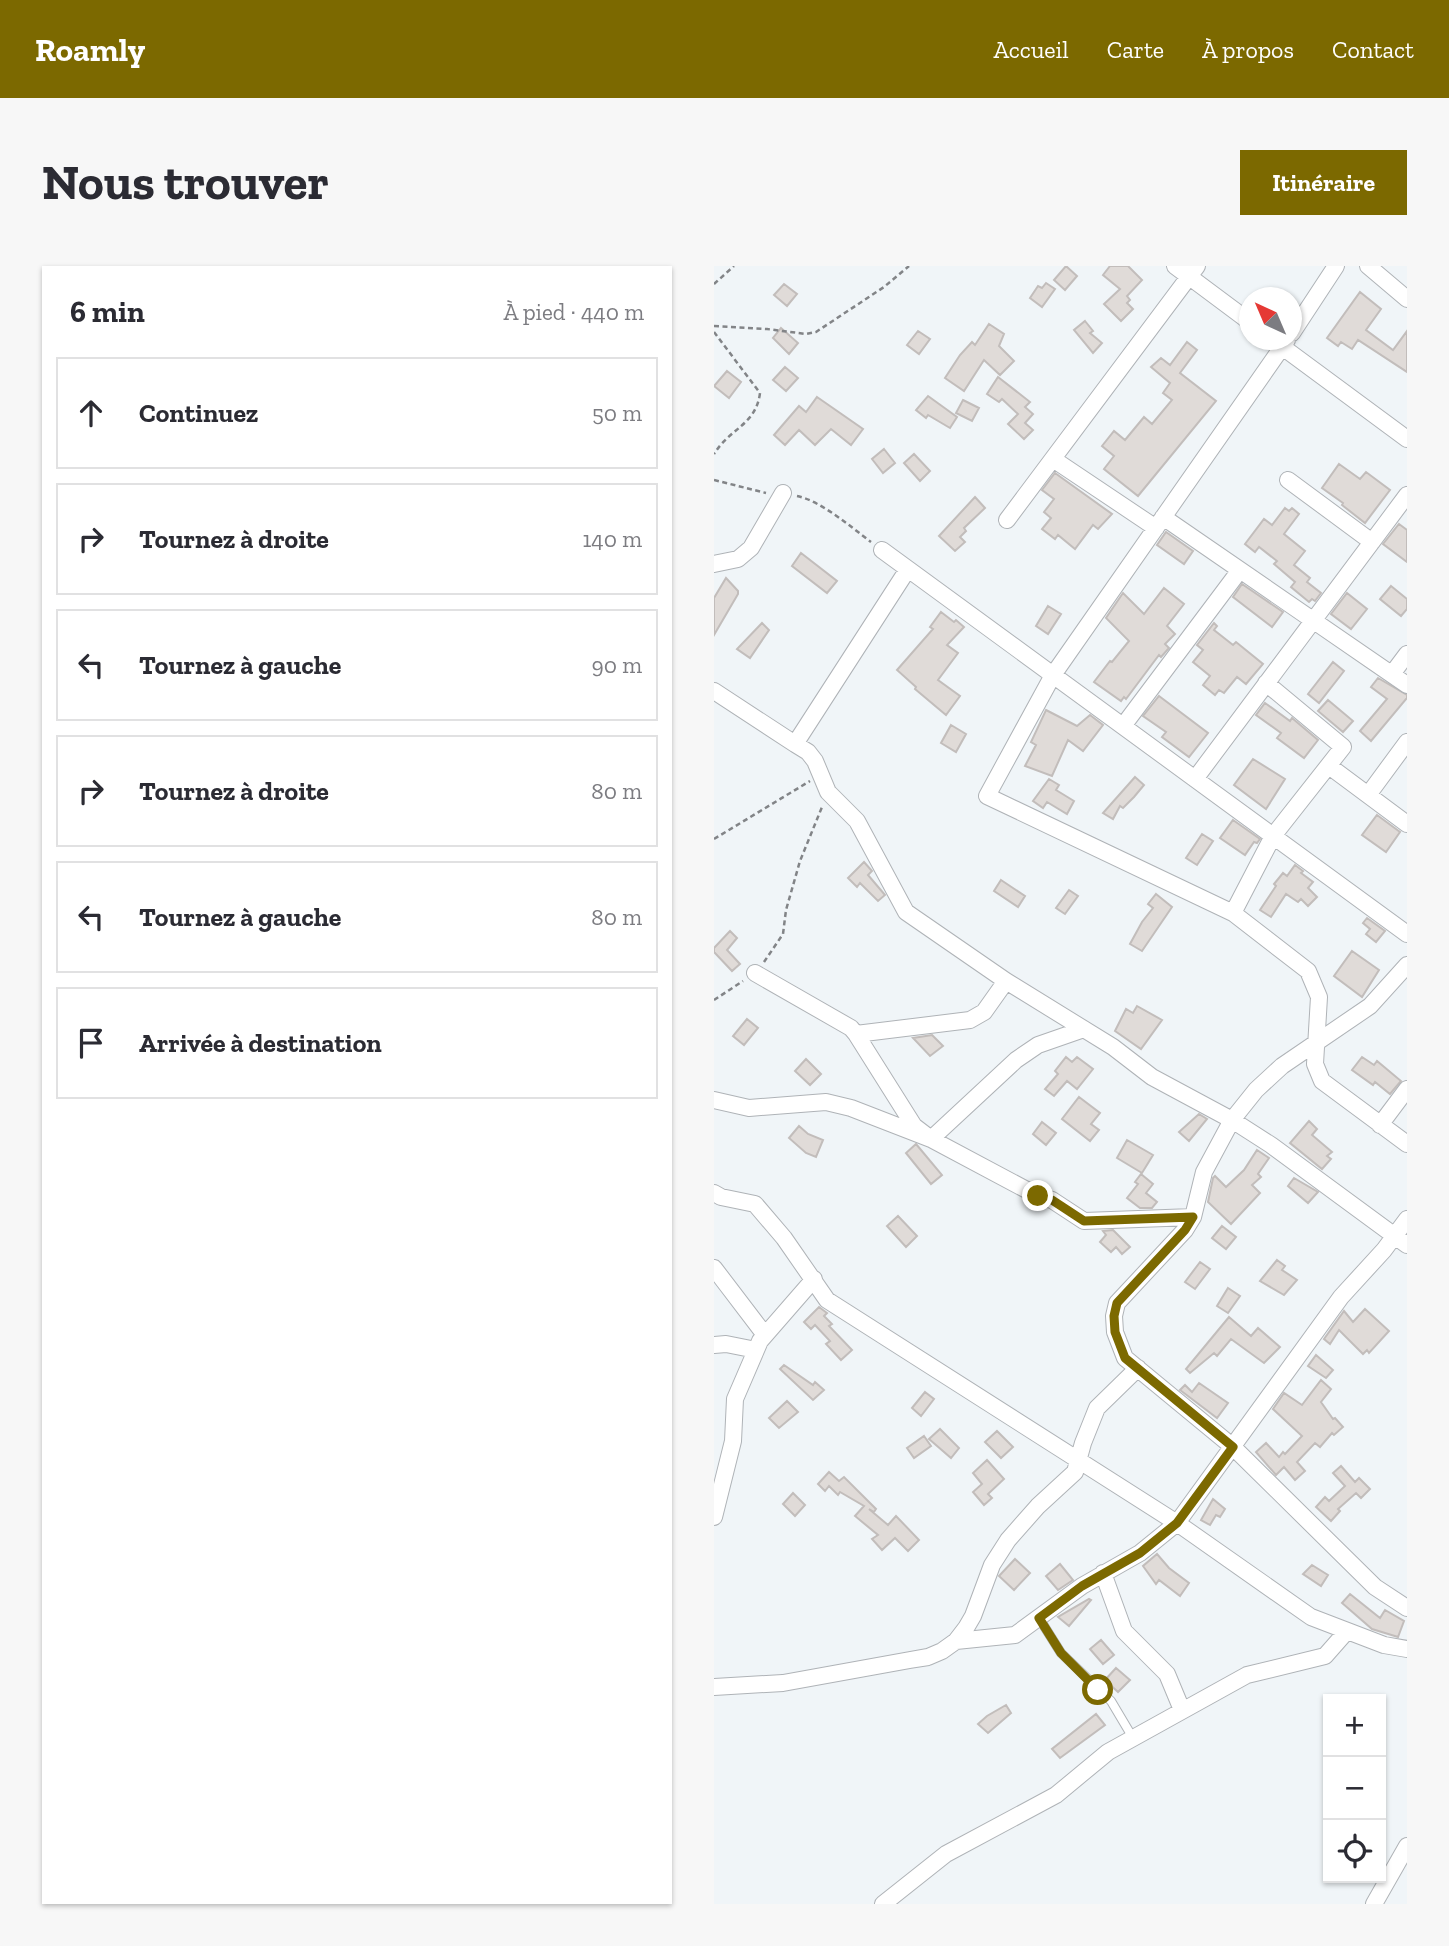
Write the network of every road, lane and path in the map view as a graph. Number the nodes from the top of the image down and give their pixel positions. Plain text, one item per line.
1 (734, 266) edge
2 (909, 266) edge
3 (1175, 266) edge
4 (1336, 266) edge
5 (1368, 266) edge
6 (1193, 271) edge
7 (1387, 272) edge
8 (714, 284) edge
9 (1407, 299) edge
10 (1239, 312) edge
11 (1302, 314) edge
12 (714, 326) edge
13 (714, 332) edge
14 (1277, 350) edge
15 (1296, 350) edge
16 (1407, 439) edge
17 (714, 454) edge
18 (1053, 459) junction
19 (714, 480) edge
20 (1289, 480) dead end
21 (783, 493) junction
22 (1407, 495) edge
23 (1007, 520) dead end
24 (1159, 523) junction
25 (1372, 542) junction
26 (882, 550) joint
27 (714, 564) edge
28 (908, 569) junction
29 (1240, 570) junction
30 (1313, 621) junction
31 (1407, 654) edge
32 (1392, 674) junction
33 (1053, 675) junction
34 (1266, 684) junction
35 (1407, 685) edge
36 (714, 691) edge
37 (1123, 726) junction
38 (1407, 742) edge
39 (794, 744) junction
40 (1329, 766) junction
41 (820, 776) junction
42 (1195, 779) junction
43 (828, 792) junction
44 (1368, 795) junction
45 (1407, 824) edge
46 (1273, 836) junction
47 (714, 839) edge
48 (1233, 913) junction
49 (1407, 934) edge
50 (1407, 965) edge
51 (755, 973) junction
52 (1006, 981) junction
53 (714, 1000) edge
54 (1084, 1028) junction
55 (856, 1034) junction
56 (1317, 1043) junction
57 (1407, 1089) edge
58 (714, 1100) edge
59 (1232, 1120) junction
60 (1380, 1125) junction
61 (931, 1139) junction
62 (1407, 1144) edge
63 (714, 1193) edge
64 (1193, 1217) junction
65 (1407, 1219) edge
66 (1401, 1241) edge
67 (714, 1268) edge
68 (814, 1279) junction
69 (765, 1335) junction
70 (714, 1345) edge
71 (756, 1350) junction
72 (1138, 1368) junction
73 (1233, 1447) junction
74 (1079, 1460) junction
75 (714, 1517) edge
76 (1177, 1523) junction
77 (1103, 1573) junction
78 (1407, 1608) edge
79 (1039, 1618) junction
80 (1347, 1631) junction
81 (956, 1642) junction
82 (1407, 1649) edge
83 (714, 1686) edge
84 (1182, 1710) junction
85 (1133, 1738) junction
86 (1407, 1846) edge
87 (883, 1904) edge
88 (1374, 1904) edge

1 - 8 path
2 - 12 path
3 - 6 street
4 - 11 street
5 - 7 street
6 - 10 street
6 - 18 street
7 - 9 street
13 - 17 path
14 - 24 street
15 - 16 street
18 - 23 street
18 - 24 street
19 - 21 path
20 - 25 street
21 - 26 path
21 - 27 street
22 - 25 street
24 - 29 street
24 - 33 street
25 - 30 street
26 - 28 street
28 - 33 street
28 - 39 street
29 - 30 street
29 - 37 street
30 - 32 street
30 - 34 street
31 - 32 street
32 - 35 street
33 - 37 street
33 - 48 street
34 - 40 street
34 - 42 street
36 - 39 street
37 - 42 street
38 - 44 street
39 - 41 street
40 - 44 street
40 - 46 street
41 - 43 street
41 - 47 path
42 - 46 street
43 - 51 path
43 - 52 street
44 - 45 street
46 - 48 street
46 - 49 street
48 - 56 street
50 - 56 street
51 - 53 path
51 - 55 street
52 - 54 street
52 - 55 street
54 - 59 street
54 - 61 street
55 - 61 street
56 - 59 street
56 - 60 street
57 - 60 street
58 - 61 street
59 - 64 street
59 - 66 street
60 - 62 street
61 - 64 street
63 - 68 street
64 - 72 street
65 - 66 street
66 - 73 street
67 - 69 street
68 - 69 street
68 - 74 street
69 - 71 street
70 - 71 street
71 - 75 street
72 - 73 street
72 - 74 street
73 - 76 street
73 - 78 street
74 - 76 street
74 - 81 street
76 - 77 street
76 - 80 street
77 - 79 street
77 - 84 street
79 - 81 street
79 - 85 lane
80 - 82 street
80 - 84 street
81 - 83 street
84 - 85 street
85 - 87 street
86 - 88 street

